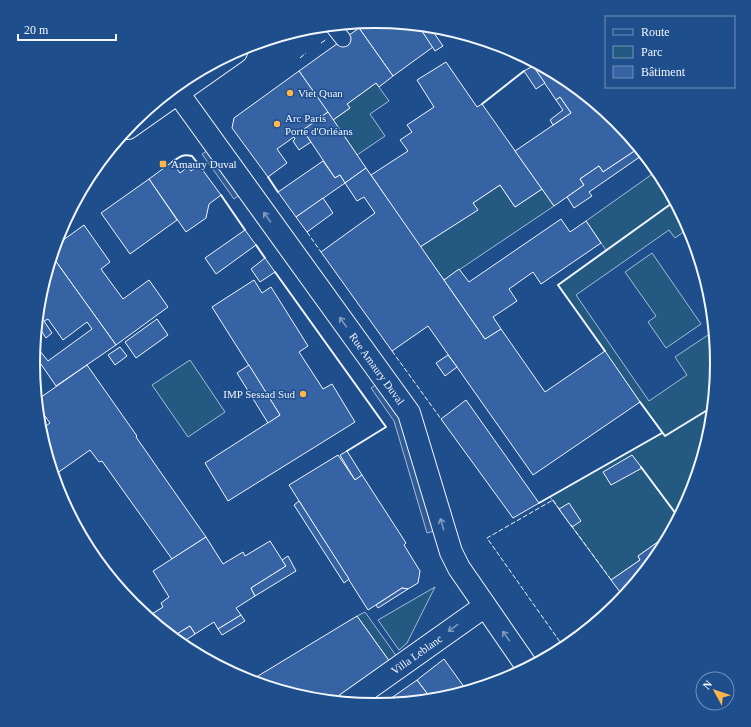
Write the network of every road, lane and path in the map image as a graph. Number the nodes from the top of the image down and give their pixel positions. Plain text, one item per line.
1 (336, 31) edge
2 (343, 39) dead end
3 (192, 83) edge
4 (178, 93) junction
5 (164, 103) edge
6 (485, 606) junction
7 (525, 664) edge
8 (355, 698) edge

1 - 2 lane
3 - 4 street
4 - 5 street
6 -> 4 street, Rue Amaury Duval
7 -> 6 street, Rue Amaury Duval
6 -> 8 street, Villa Leblanc

